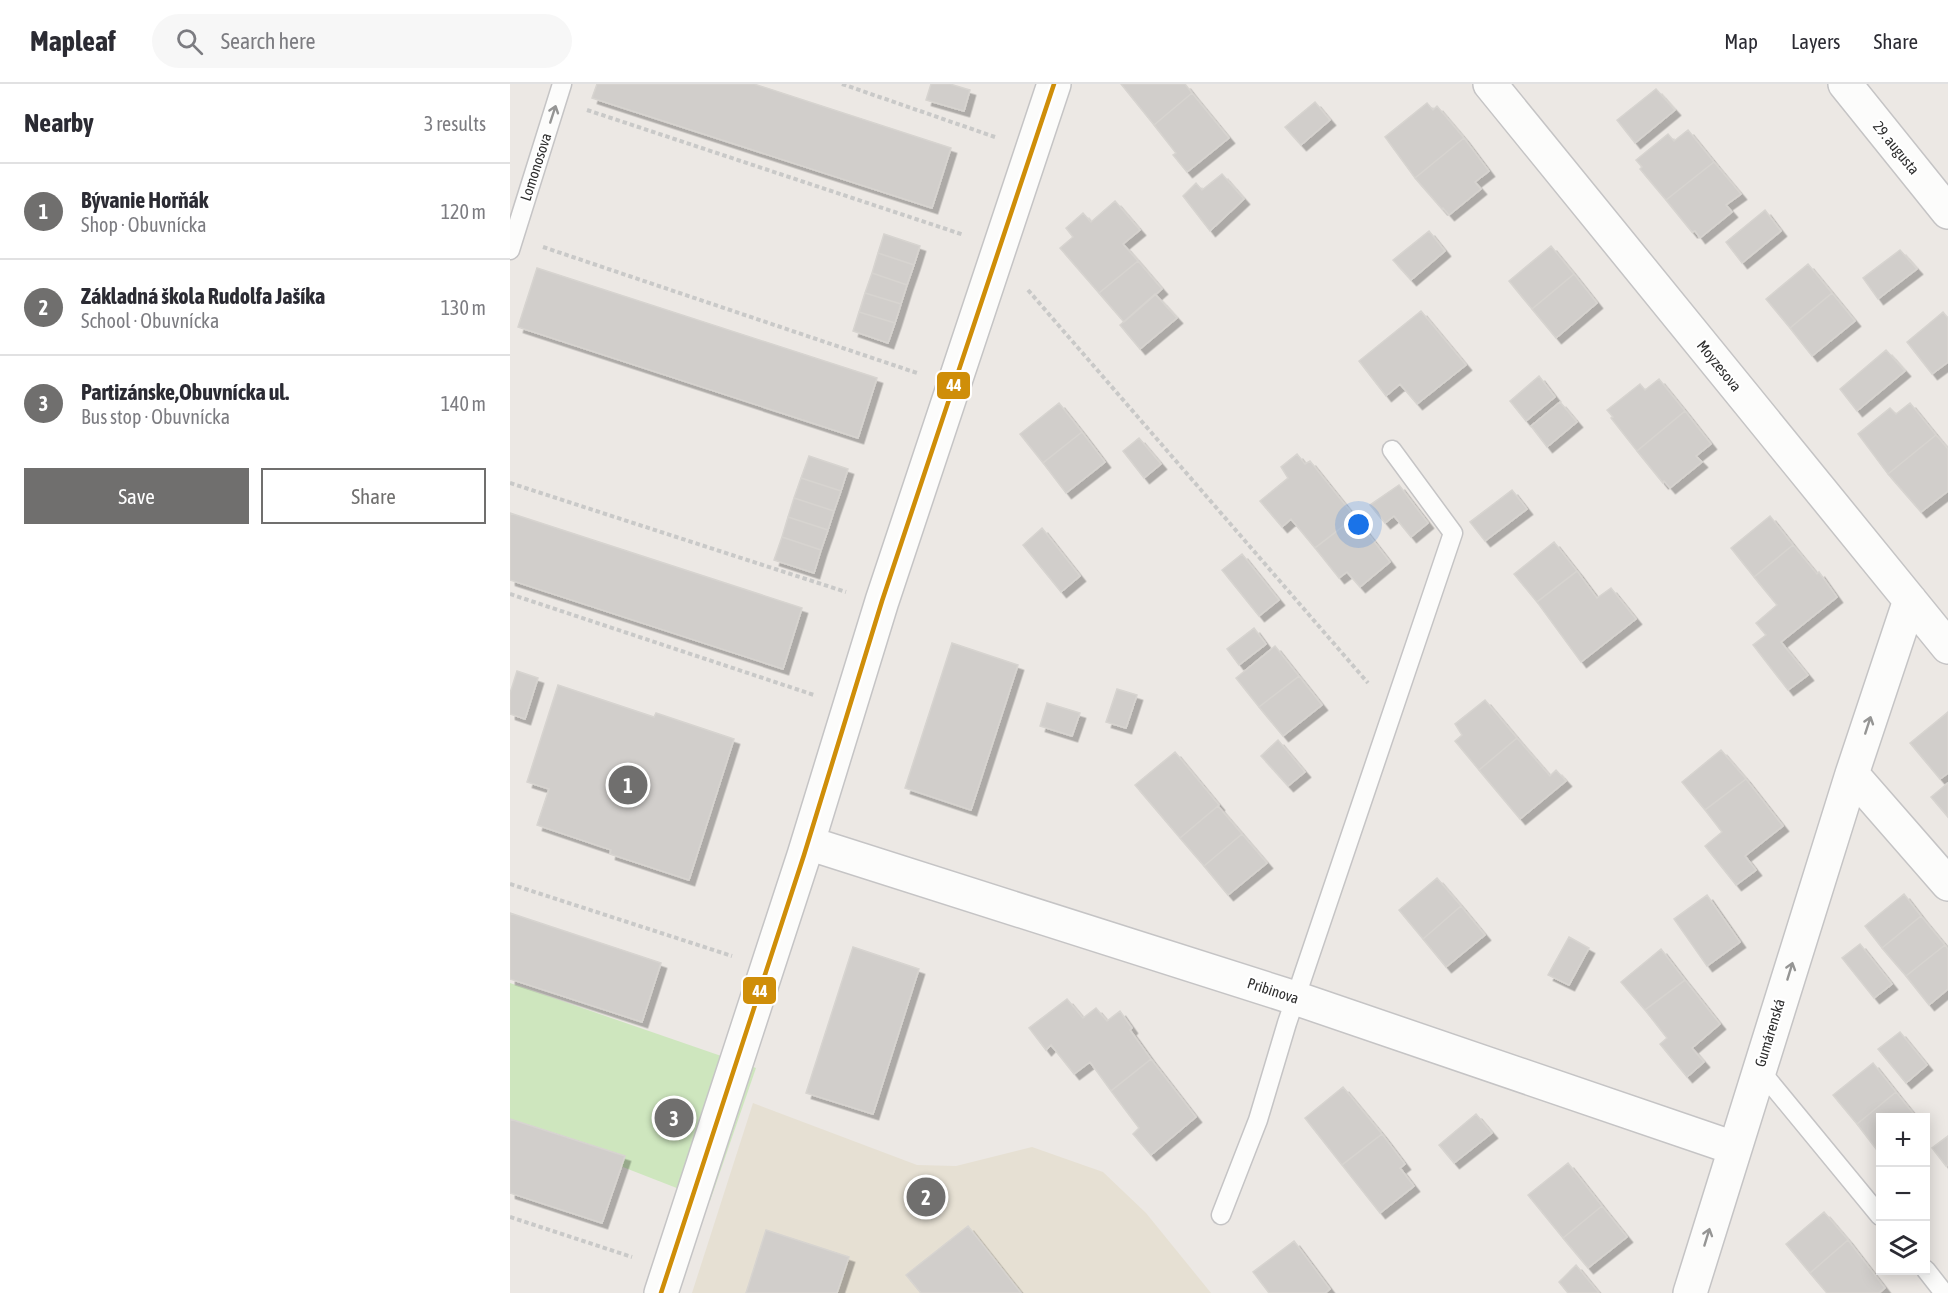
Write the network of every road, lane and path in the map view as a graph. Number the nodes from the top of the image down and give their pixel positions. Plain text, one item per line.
1 (842, 84) edge
2 (1054, 84) edge
3 (1490, 84) edge
4 (1845, 84) edge
5 (560, 92) edge
6 (1000, 138) dead end
7 (1948, 212) edge
8 (512, 244) edge
9 (1000, 246) junction
10 (1022, 283) dead end
11 (953, 386) junction
12 (1392, 450) dead end
13 (510, 483) edge
14 (510, 594) edge
15 (1910, 600) junction
16 (882, 601) junction
17 (1948, 647) edge
18 (819, 696) dead end
19 (1393, 711) junction
20 (1852, 774) junction
21 (808, 843) junction
22 (510, 884) edge
23 (1948, 884) edge
24 (733, 956) dead end
25 (1295, 998) junction
26 (1759, 1069) junction
27 (1734, 1148) junction
28 (1876, 1210) edge
29 (1221, 1215) dead end
30 (510, 1217) edge
31 (635, 1258) dead end
32 (1930, 1275) edge
33 (661, 1293) edge
34 (1689, 1293) edge
35 (1944, 1293) edge

1 - 6 path
2 - 9 street
3 - 15 street, Moyzesova
4 - 7 street, 29. augusta
8 -> 5 lane, Lomonosova
5 - 9 path
8 - 11 path
9 - 11 street
10 - 19 path
11 - 16 street
12 - 19 lane
13 - 16 path
14 - 18 path
15 - 17 street, Moyzesova
20 -> 15 street, Gumárenská
16 - 21 street
19 - 25 lane
20 - 23 street
26 -> 20 street, Gumárenská
21 - 25 street, Pribinova
21 - 33 street
22 - 24 path
25 - 27 street, Pribinova
25 - 29 lane
26 - 27 street, Gumárenská
26 - 28 lane
34 -> 27 street, Gumárenská
30 - 31 path
32 - 35 lane

